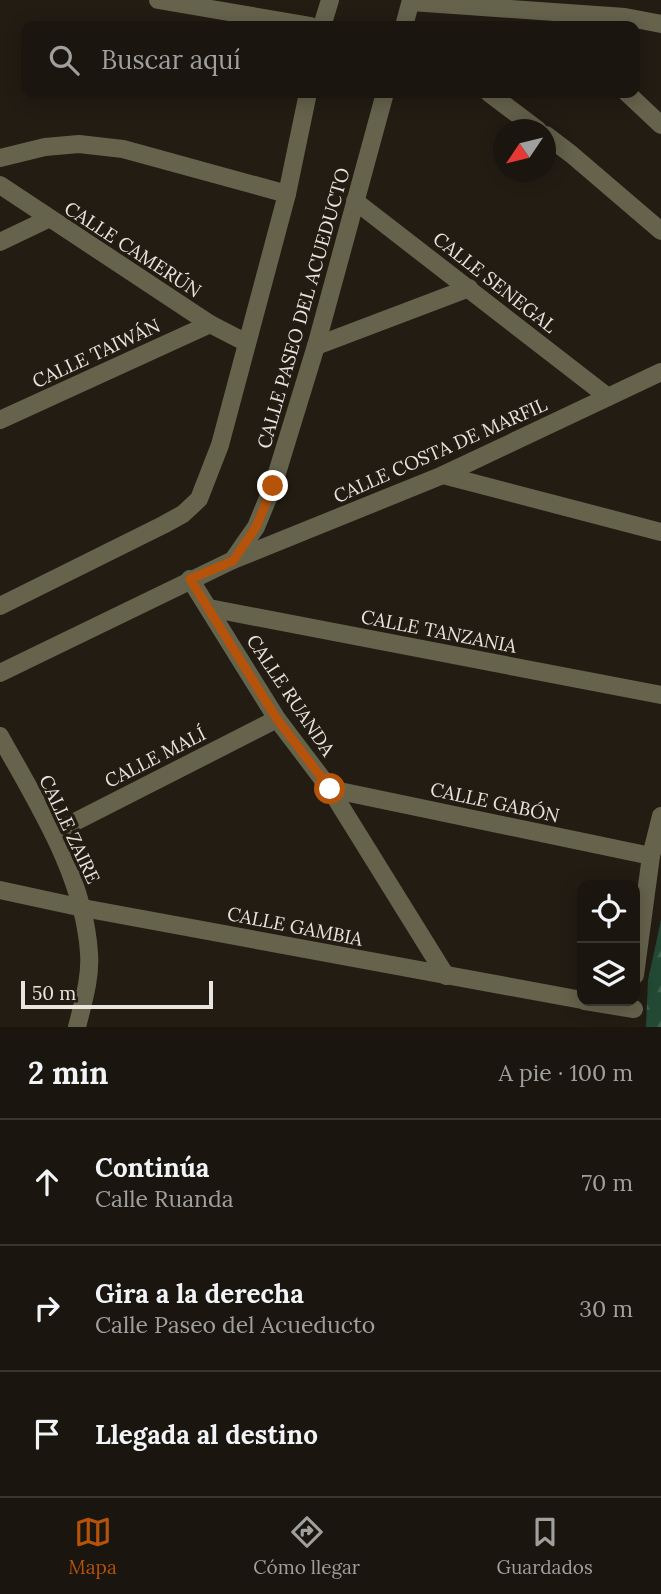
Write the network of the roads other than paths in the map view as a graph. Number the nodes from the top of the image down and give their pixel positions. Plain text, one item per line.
1 (158, 0) edge
2 (330, 0) edge
3 (411, 1) edge
4 (540, 10) junction
5 (282, 21) edge
6 (324, 21) edge
7 (405, 21) edge
8 (551, 21) edge
9 (661, 24) edge
10 (307, 98) edge
11 (384, 98) edge
12 (496, 98) edge
13 (632, 98) edge
14 (523, 119) edge
15 (661, 125) edge
16 (556, 144) edge
17 (0, 158) edge
18 (0, 186) edge
19 (287, 194) junction
20 (355, 201) junction
21 (48, 219) junction
22 (661, 232) edge
23 (0, 242) edge
24 (469, 288) junction
25 (210, 324) junction
26 (247, 343) junction
27 (317, 346) junction
28 (661, 372) edge
29 (608, 397) junction
30 (0, 421) edge
31 (443, 475) junction
32 (661, 532) edge
33 (233, 561) junction
34 (190, 579) junction
35 (0, 606) edge
36 (209, 608) junction
37 (0, 673) edge
38 (661, 695) edge
39 (277, 719) junction
40 (0, 736) edge
41 (330, 789) junction
42 (661, 816) edge
43 (53, 833) junction
44 (651, 856) junction
45 (0, 890) edge
46 (83, 908) junction
47 (639, 943) edge
48 (446, 976) junction
49 (577, 1000) edge
50 (606, 1006) edge
51 (634, 1012) edge
52 (78, 1027) edge

1 - 5 street
2 - 6 street
3 - 4 street
3 - 7 street
4 - 8 street
4 - 9 street
10 - 19 street
11 - 20 street, CALLE PASEO DEL ACUEDUCTO
12 - 14 street
13 - 15 street
16 - 22 street
17 - 19 street
18 - 21 street, CALLE CAMERÚN
19 - 26 street
20 - 24 street, CALLE SENEGAL
20 - 27 street, CALLE PASEO DEL ACUEDUCTO
21 - 23 street
21 - 25 street, CALLE CAMERÚN
24 - 27 street
24 - 29 street, CALLE SENEGAL
25 - 26 street, CALLE CAMERÚN
25 - 30 street, CALLE TAIWÁN
26 - 35 street
27 - 33 street, CALLE PASEO DEL ACUEDUCTO
28 - 29 street, CALLE COSTA DE MARFIL
29 - 31 street, CALLE COSTA DE MARFIL
31 - 32 street
31 - 33 street, CALLE COSTA DE MARFIL
33 - 34 street
34 - 36 street, CALLE RUANDA
34 - 37 street
36 - 38 street, CALLE TANZANIA
36 - 39 street, CALLE RUANDA
39 - 41 street, CALLE RUANDA
39 - 43 street, CALLE MALÍ
40 - 43 street, CALLE ZAIRE
41 - 44 street, CALLE GABÓN
41 - 48 street, CALLE RUANDA
42 - 44 street
43 - 46 street, CALLE ZAIRE
44 - 47 street
45 - 46 street, CALLE GAMBIA
46 - 48 street, CALLE GAMBIA
46 - 52 street, CALLE ZAIRE
48 - 49 street, CALLE GAMBIA
50 - 51 street, CALLE GAMBIA

